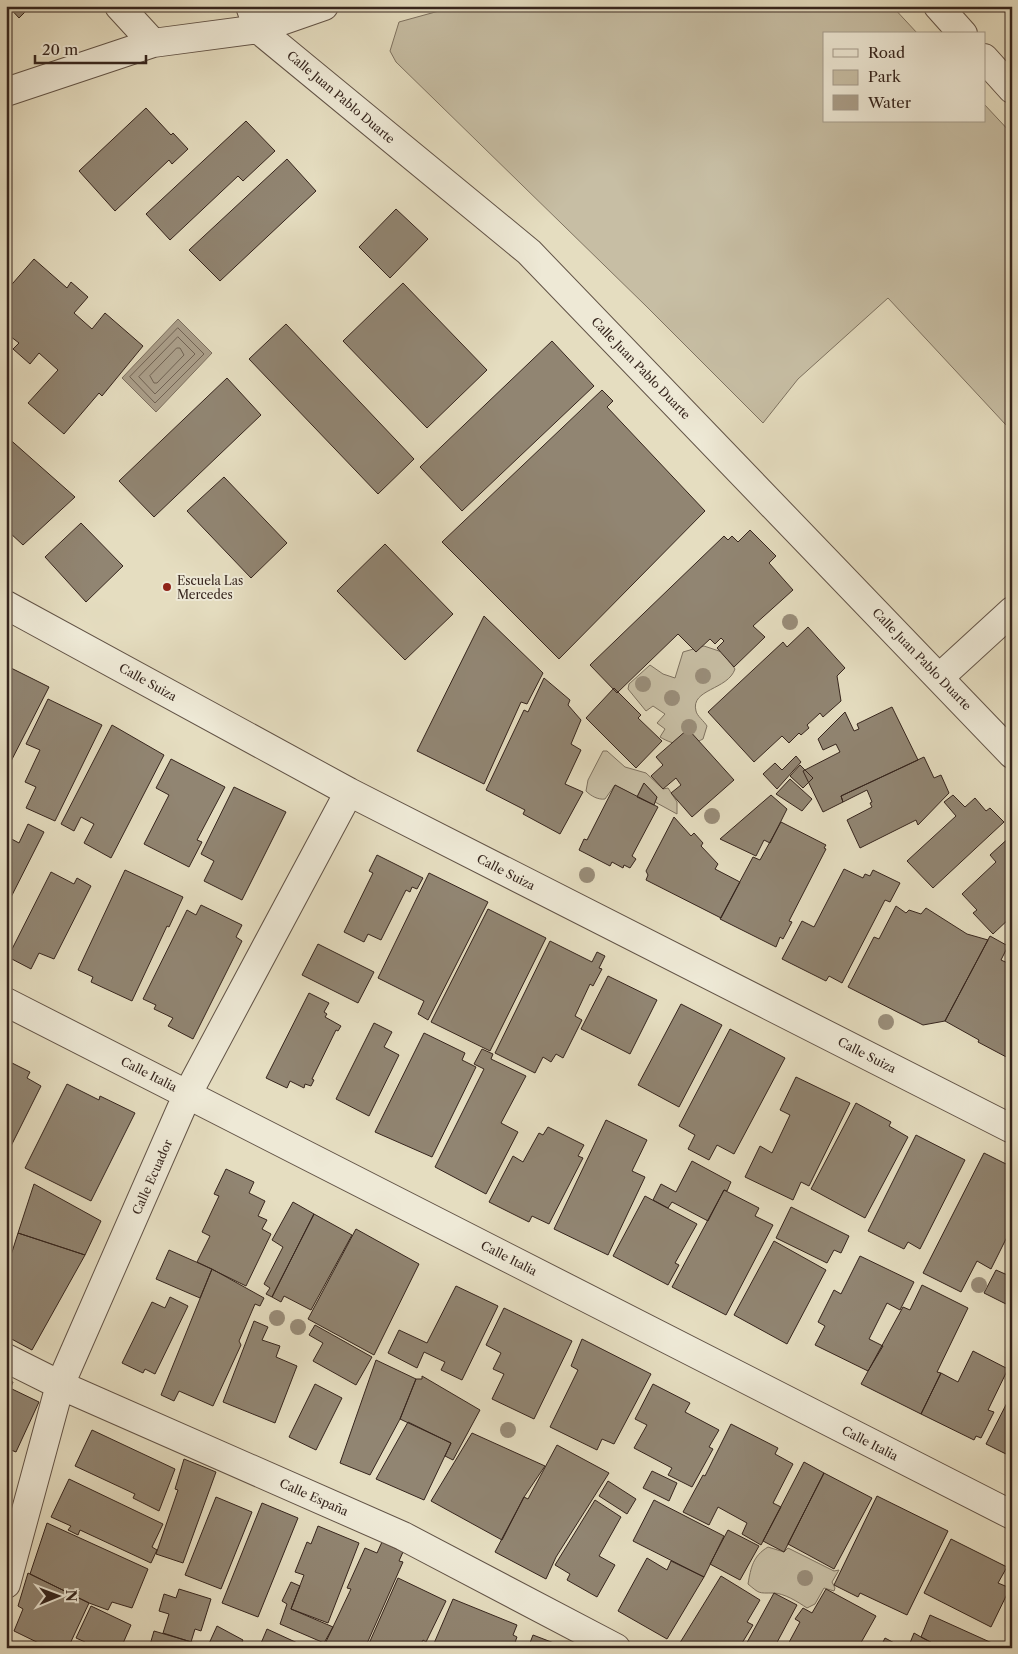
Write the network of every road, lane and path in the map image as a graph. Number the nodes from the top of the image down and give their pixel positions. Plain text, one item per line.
1 (119, 6) edge
2 (324, 6) edge
3 (938, 6) edge
4 (254, 18) edge
5 (961, 32) edge
6 (153, 43) junction
7 (986, 60) edge
8 (1012, 89) edge
9 (6, 92) edge
10 (6, 605) edge
11 (1012, 611) edge
12 (940, 678) junction
13 (1012, 754) edge
14 (349, 792) junction
15 (6, 1002) edge
16 (188, 1093) junction
17 (1012, 1129) edge
18 (6, 1358) edge
19 (60, 1385) junction
20 (1012, 1515) edge
21 (6, 1584) edge
22 (616, 1648) edge

1 - 6 street
2 - 4 street
3 - 5 street
4 - 6 street
4 - 12 street, Calle Juan Pablo Duarte
6 - 9 street
7 - 8 street
10 - 14 street, Calle Suiza
11 - 12 street
12 - 13 street, Calle Juan Pablo Duarte
14 - 16 street, Calle Ecuador
14 - 17 street, Calle Suiza
15 - 16 street, Calle Italia
16 - 19 street, Calle Ecuador
16 - 20 street, Calle Italia
18 - 19 street, Calle España
19 - 21 street, Calle Ecuador
19 - 22 street, Calle España

